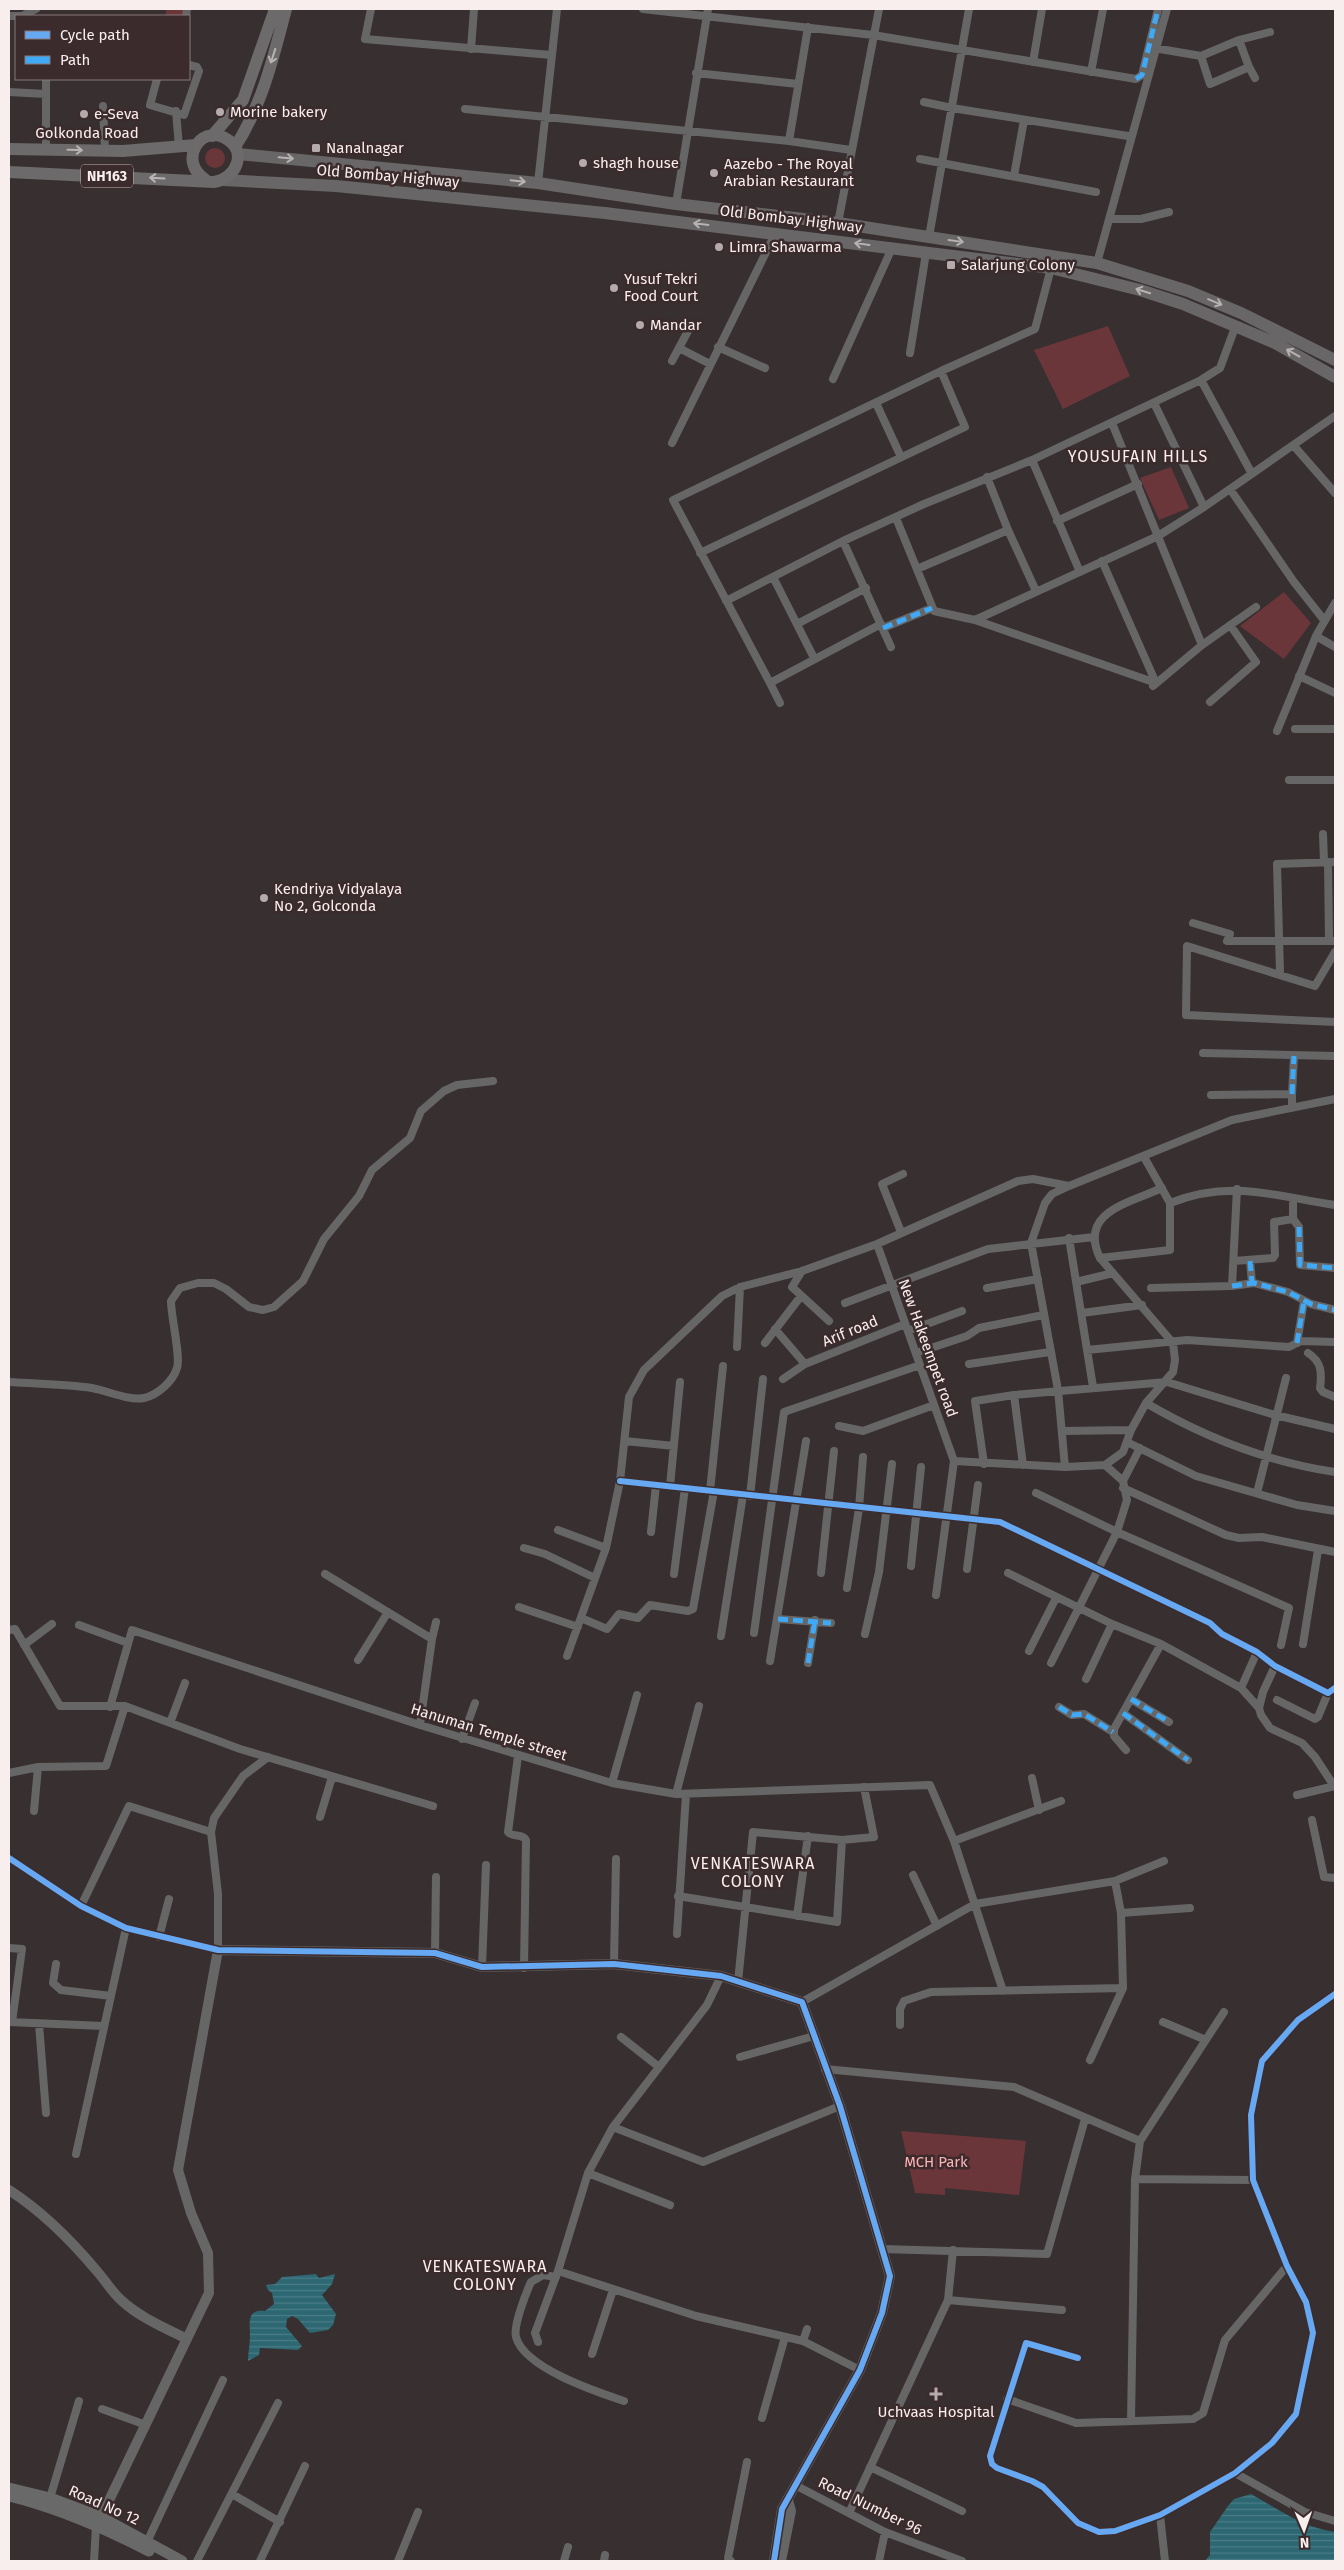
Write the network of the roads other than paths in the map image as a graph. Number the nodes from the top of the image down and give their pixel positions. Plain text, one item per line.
1 (36, 9) edge
2 (276, 9) edge
3 (286, 9) edge
4 (371, 9) edge
5 (474, 9) edge
6 (556, 9) edge
7 (643, 9) edge
8 (879, 9) edge
9 (969, 9) edge
10 (1042, 9) edge
11 (1103, 9) edge
12 (1158, 9) edge
13 (1167, 9) edge
14 (707, 12) edge
15 (24, 15) edge
16 (808, 27) junction
17 (1270, 32) dead end
18 (873, 35) junction
19 (1239, 40) junction
20 (1154, 48) junction
21 (471, 49) junction
22 (962, 50) junction
23 (552, 55) junction
24 (1201, 56) junction
25 (1033, 62) junction
26 (190, 65) edge
27 (1249, 67) junction
28 (696, 72) junction
29 (1091, 72) junction
30 (1255, 78) dead end
31 (46, 80) edge
32 (157, 80) edge
33 (798, 84) junction
34 (9, 92) edge
35 (46, 94) junction
36 (924, 102) dead end
37 (103, 106) dead end
38 (952, 108) junction
39 (466, 109) dead end
40 (176, 112) junction
41 (545, 118) junction
42 (1024, 120) junction
43 (687, 131) junction
44 (212, 136) junction
45 (1128, 136) dead end
46 (789, 141) junction
47 (196, 145) junction
48 (179, 147) junction
49 (9, 150) edge
50 (46, 150) junction
51 (236, 150) junction
52 (851, 150) junction
53 (105, 151) junction
54 (920, 158) dead end
55 (942, 163) junction
56 (9, 172) edge
57 (1014, 176) junction
58 (482, 178) junction
59 (206, 180) junction
60 (223, 180) junction
61 (538, 183) junction
62 (1096, 192) dead end
63 (478, 200) junction
64 (676, 204) junction
65 (1169, 212) dead end
66 (1110, 219) junction
67 (838, 223) junction
68 (776, 232) junction
69 (929, 237) junction
70 (892, 248) junction
71 (926, 253) junction
72 (1097, 263) junction
73 (1051, 268) junction
74 (1236, 325) junction
75 (688, 331) dead end
76 (718, 347) junction
77 (680, 348) junction
78 (910, 353) dead end
79 (1335, 360) edge
80 (672, 361) dead end
81 (710, 364) junction
82 (765, 368) dead end
83 (941, 371) junction
84 (1335, 377) edge
85 (833, 379) dead end
86 (1201, 380) junction
87 (876, 403) junction
88 (1154, 403) junction
89 (1335, 416) edge
90 (1112, 423) junction
91 (672, 443) dead end
92 (1294, 446) junction
93 (900, 457) junction
94 (1032, 460) junction
95 (1252, 474) junction
96 (987, 477) junction
97 (1138, 484) junction
98 (1230, 489) junction
99 (1335, 493) edge
100 (1204, 507) junction
101 (896, 518) junction
102 (1057, 521) junction
103 (1008, 530) junction
104 (1158, 536) junction
105 (843, 541) junction
106 (700, 553) junction
107 (1102, 561) junction
108 (917, 569) junction
109 (1080, 572) junction
110 (773, 577) junction
111 (866, 588) junction
112 (1036, 591) junction
113 (726, 601) junction
114 (1335, 605) edge
115 (1256, 607) dead end
116 (932, 608) junction
117 (975, 620) junction
118 (1324, 620) junction
119 (797, 624) junction
120 (1230, 625) junction
121 (882, 626) junction
122 (1316, 636) junction
123 (1202, 644) junction
124 (891, 647) dead end
125 (1335, 647) edge
126 (814, 658) junction
127 (1299, 676) junction
128 (770, 683) junction
129 (1155, 685) junction
130 (1335, 693) edge
131 (1210, 702) dead end
132 (780, 703) dead end
133 (1295, 729) dead end
134 (1335, 729) edge
135 (1277, 731) dead end
136 (1289, 780) dead end
137 (1335, 780) edge
138 (1323, 834) dead end
139 (1329, 862) edge
140 (1193, 923) dead end
141 (1279, 941) junction
142 (1332, 941) edge
143 (1335, 952) edge
144 (1280, 973) junction
145 (1335, 1022) edge
146 (1203, 1054) dead end
147 (1294, 1056) junction
148 (1335, 1056) edge
149 (493, 1082) dead end
150 (1292, 1094) junction
151 (1211, 1095) dead end
152 (1335, 1099) edge
153 (1292, 1108) junction
154 (1144, 1157) junction
155 (903, 1174) dead end
156 (1069, 1186) junction
157 (1237, 1189) junction
158 (1163, 1190) junction
159 (1293, 1198) junction
160 (1169, 1202) junction
161 (1335, 1205) edge
162 (1294, 1219) junction
163 (902, 1232) junction
164 (1094, 1237) junction
165 (1069, 1238) junction
166 (1031, 1243) junction
167 (877, 1244) junction
168 (1105, 1258) junction
169 (1234, 1261) junction
170 (1250, 1261) junction
171 (1335, 1268) edge
172 (802, 1271) junction
173 (1112, 1273) junction
174 (1038, 1279) junction
175 (1076, 1282) junction
176 (1252, 1283) junction
177 (891, 1285) junction
178 (1232, 1286) junction
179 (740, 1287) junction
180 (987, 1288) dead end
181 (1151, 1288) dead end
182 (801, 1296) junction
183 (1304, 1302) junction
184 (845, 1303) dead end
185 (1142, 1305) junction
186 (1335, 1310) edge
187 (962, 1311) dead end
188 (1082, 1313) junction
189 (1043, 1315) junction
190 (828, 1321) dead end
191 (906, 1327) junction
192 (775, 1329) junction
193 (1174, 1342) junction
194 (1335, 1342) edge
195 (1297, 1343) junction
196 (765, 1344) dead end
197 (737, 1347) dead end
198 (1087, 1350) junction
199 (1050, 1352) junction
200 (916, 1353) junction
201 (1308, 1353) dead end
202 (805, 1364) junction
203 (969, 1364) dead end
204 (920, 1365) junction
205 (723, 1366) dead end
206 (1286, 1378) dead end
207 (763, 1379) dead end
208 (783, 1379) dead end
209 (9, 1382) edge
210 (680, 1382) dead end
211 (1170, 1382) junction
212 (1093, 1387) junction
213 (1058, 1390) junction
214 (1014, 1395) junction
215 (1335, 1398) edge
216 (934, 1405) junction
217 (1148, 1405) junction
218 (1275, 1415) junction
219 (839, 1426) dead end
220 (1131, 1430) junction
221 (1335, 1430) edge
222 (1063, 1431) junction
223 (625, 1441) junction
224 (806, 1441) dead end
225 (1133, 1445) junction
226 (674, 1446) junction
227 (834, 1451) dead end
228 (1265, 1456) junction
229 (863, 1457) dead end
230 (892, 1464) dead end
231 (984, 1464) junction
232 (1023, 1465) junction
233 (954, 1466) junction
234 (921, 1467) dead end
235 (1065, 1467) junction
236 (1108, 1468) junction
237 (1335, 1472) edge
238 (620, 1481) junction
239 (1121, 1482) junction
240 (656, 1485) junction
241 (670, 1486) junction
242 (978, 1486) dead end
243 (685, 1488) junction
244 (712, 1491) junction
245 (1036, 1493) dead end
246 (1257, 1493) junction
247 (746, 1495) junction
248 (772, 1498) junction
249 (798, 1501) junction
250 (830, 1505) junction
251 (859, 1508) junction
252 (886, 1511) junction
253 (1335, 1511) edge
254 (916, 1514) junction
255 (945, 1518) junction
256 (975, 1520) junction
257 (558, 1530) dead end
258 (650, 1532) dead end
259 (1117, 1532) junction
260 (524, 1548) dead end
261 (606, 1548) junction
262 (1318, 1550) junction
263 (1335, 1552) edge
264 (911, 1566) dead end
265 (967, 1569) dead end
266 (1098, 1570) junction
267 (821, 1573) dead end
268 (1008, 1573) dead end
269 (325, 1574) dead end
270 (674, 1574) dead end
271 (595, 1578) junction
272 (847, 1588) dead end
273 (936, 1595) dead end
274 (1056, 1598) junction
275 (520, 1606) dead end
276 (1078, 1608) junction
277 (388, 1612) junction
278 (581, 1618) junction
279 (778, 1619) junction
280 (815, 1620) junction
281 (436, 1622) dead end
282 (831, 1623) dead end
283 (52, 1624) dead end
284 (1112, 1624) junction
285 (79, 1625) dead end
286 (578, 1627) junction
287 (9, 1630) edge
288 (754, 1633) dead end
289 (866, 1634) dead end
290 (720, 1636) dead end
291 (432, 1639) junction
292 (128, 1643) junction
293 (24, 1644) junction
294 (1161, 1644) junction
295 (1303, 1644) dead end
296 (1281, 1645) dead end
297 (1030, 1651) dead end
298 (1257, 1652) junction
299 (567, 1656) dead end
300 (358, 1660) dead end
301 (770, 1661) dead end
302 (1051, 1662) dead end
303 (808, 1663) dead end
304 (1275, 1666) junction
305 (1086, 1679) dead end
306 (185, 1682) dead end
307 (1241, 1688) junction
308 (1335, 1688) edge
309 (1328, 1693) junction
310 (637, 1695) dead end
311 (1131, 1699) junction
312 (1277, 1700) dead end
313 (475, 1703) dead end
314 (125, 1706) junction
315 (699, 1706) dead end
316 (110, 1707) junction
317 (1059, 1707) dead end
318 (1259, 1708) junction
319 (1124, 1713) junction
320 (1169, 1722) dead end
321 (170, 1723) junction
322 (420, 1725) junction
323 (1113, 1732) junction
324 (462, 1739) junction
325 (1126, 1750) dead end
326 (518, 1756) junction
327 (268, 1758) junction
328 (1188, 1760) dead end
329 (38, 1767) junction
330 (9, 1773) edge
331 (332, 1776) junction
332 (1032, 1778) dead end
333 (612, 1784) junction
334 (1335, 1786) edge
335 (864, 1787) junction
336 (676, 1794) junction
337 (686, 1794) junction
338 (1297, 1795) dead end
339 (1061, 1801) dead end
340 (433, 1806) dead end
341 (34, 1810) dead end
342 (1039, 1810) junction
343 (320, 1816) dead end
344 (1312, 1820) dead end
345 (211, 1832) junction
346 (808, 1836) junction
347 (842, 1840) junction
348 (954, 1841) junction
349 (9, 1858) edge
350 (616, 1859) dead end
351 (1164, 1862) dead end
352 (486, 1864) dead end
353 (913, 1875) dead end
354 (436, 1876) dead end
355 (1335, 1878) edge
356 (1115, 1881) junction
357 (678, 1896) junction
358 (169, 1899) dead end
359 (976, 1904) junction
360 (81, 1906) junction
361 (744, 1907) junction
362 (1190, 1908) dead end
363 (1121, 1913) junction
364 (798, 1916) junction
365 (937, 1926) junction
366 (126, 1928) junction
367 (677, 1934) dead end
368 (159, 1937) junction
369 (9, 1948) edge
370 (218, 1950) junction
371 (435, 1953) junction
372 (56, 1964) dead end
373 (614, 1964) junction
374 (482, 1968) junction
375 (524, 1968) junction
376 (9, 1976) edge
377 (721, 1976) junction
378 (18, 1977) junction
379 (738, 1982) junction
380 (1123, 1988) junction
381 (1003, 1991) junction
382 (1335, 1994) edge
383 (111, 1996) junction
384 (802, 2002) junction
385 (1224, 2012) dead end
386 (11, 2022) edge
387 (1163, 2022) dead end
388 (40, 2024) junction
389 (900, 2024) dead end
390 (104, 2026) junction
391 (814, 2036) junction
392 (621, 2037) dead end
393 (1206, 2040) junction
394 (740, 2057) dead end
395 (1090, 2060) dead end
396 (659, 2067) junction
397 (825, 2069) junction
398 (840, 2106) junction
399 (46, 2113) dead end
400 (1085, 2119) junction
401 (613, 2126) junction
402 (1140, 2141) junction
403 (76, 2154) dead end
404 (588, 2173) junction
405 (1135, 2179) junction
406 (1253, 2180) junction
407 (9, 2190) edge
408 (670, 2205) dead end
409 (882, 2249) junction
410 (953, 2250) junction
411 (1287, 2266) junction
412 (557, 2274) junction
413 (612, 2290) junction
414 (948, 2300) junction
415 (1062, 2310) dead end
416 (806, 2329) dead end
417 (785, 2337) junction
418 (187, 2339) junction
419 (803, 2341) junction
420 (538, 2342) dead end
421 (592, 2354) dead end
422 (1078, 2358) dead end
423 (860, 2370) junction
424 (223, 2380) dead end
425 (1007, 2398) junction
426 (79, 2401) dead end
427 (624, 2401) dead end
428 (278, 2403) dead end
429 (102, 2409) dead end
430 (762, 2418) dead end
431 (1131, 2421) junction
432 (146, 2424) junction
433 (747, 2462) dead end
434 (306, 2466) dead end
435 (870, 2466) junction
436 (1235, 2473) junction
437 (795, 2485) junction
438 (9, 2488) edge
439 (232, 2494) junction
440 (9, 2496) edge
441 (50, 2498) junction
442 (788, 2500) junction
443 (962, 2511) dead end
444 (418, 2512) dead end
445 (849, 2513) junction
446 (1160, 2515) junction
447 (99, 2521) junction
448 (1335, 2521) edge
449 (280, 2522) junction
450 (885, 2532) junction
451 (146, 2542) junction
452 (568, 2547) dead end
453 (94, 2561) edge
454 (168, 2561) edge
455 (182, 2561) edge
456 (197, 2561) edge
457 (260, 2561) edge
458 (398, 2561) edge
459 (564, 2561) edge
460 (731, 2561) edge
461 (774, 2561) edge
462 (782, 2561) edge
463 (879, 2561) edge
464 (962, 2561) edge
465 (1165, 2561) edge

1 - 15 street
2 - 44 highway, NH163
3 -> 51 highway
4 - 21 street
5 - 21 street
6 - 23 street
7 - 14 street
8 - 18 street
9 - 22 street
10 - 25 street
11 - 29 street
12 - 29 street
13 - 20 street
14 - 16 street
14 - 28 street
16 - 18 street
16 - 33 street
17 - 19 street
18 - 22 street
18 - 52 street
19 - 24 street
19 - 27 street
20 - 24 street
20 - 66 street
21 - 23 street
22 - 25 street
22 - 38 street
23 - 41 street
24 - 27 street
25 - 29 street
26 - 40 street
27 - 30 street
28 - 33 street
28 - 43 street
31 - 35 street
32 - 40 street
33 - 46 street
34 - 35 street
35 - 50 street
36 - 38 street
37 - 53 street
38 - 42 street
38 - 55 street
39 - 41 street
40 - 48 street
41 - 43 street
41 - 61 street
42 - 45 street
42 - 57 street
43 - 46 street
43 - 64 street
44 - 47 highway, Golkonda Road / NH163
44 - 51 highway
46 - 52 street
47 - 48 highway, Golkonda Road / NH163
47 - 59 highway
48 - 53 highway, Golkonda Road / NH163
49 - 50 highway, Golkonda Road / NH163
50 -> 53 highway, Golkonda Road / NH163
51 -> 58 main road, Old Bombay Highway
51 - 60 highway
52 - 67 street
54 - 55 street
55 - 57 street
55 - 69 street
59 -> 56 highway, NH163
57 - 62 street
58 -> 61 main road, Old Bombay Highway
58 - 63 main road
59 - 60 highway, NH163
60 - 63 main road, Old Bombay Highway
61 - 64 main road, Old Bombay Highway
68 -> 63 main road, Old Bombay Highway
64 - 67 main road, Old Bombay Highway
65 - 66 street
66 - 72 street
67 - 69 main road, Old Bombay Highway
70 -> 68 main road, Old Bombay Highway
68 - 76 street
69 -> 72 main road, Old Bombay Highway
70 - 71 main road, Old Bombay Highway
70 - 85 street
71 - 73 main road, Old Bombay Highway
71 - 78 street
72 -> 79 main road, Old Bombay Highway
74 -> 73 main road, Old Bombay Highway
73 - 83 street
84 -> 74 main road, Old Bombay Highway
74 - 86 street
75 - 77 street
76 - 81 street
76 - 82 street
77 - 80 street
77 - 81 street
81 - 91 street
83 - 87 street
83 - 93 street
86 - 88 street
86 - 95 street
87 - 93 street
87 - 106 street
88 - 90 street
88 - 100 street
89 - 92 street
90 - 94 street
90 - 97 street
92 - 95 street
92 - 99 street
93 - 106 street
94 - 96 street
94 - 102 street
95 - 98 street
96 - 101 street
96 - 103 street
97 - 102 street
97 - 104 street
98 - 100 street
98 - 118 street
100 - 104 street
101 - 105 street
101 - 108 street
102 - 109 street
103 - 108 street
103 - 112 street
104 - 107 street
104 - 123 street
105 - 110 street
105 - 111 street
106 - 113 street
107 - 109 street
107 - 129 street
108 - 116 street
109 - 112 street
110 - 113 street
110 - 119 street
111 - 119 street
111 - 121 street
112 - 117 street
113 - 128 street
114 - 118 street
115 - 120 street
116 - 117 street
116 - 121 street
117 - 129 street
118 - 122 street
119 - 126 street
120 - 123 street
120 - 131 street
121 - 124 street
121 - 126 street
122 - 125 street
122 - 127 street
123 - 129 street
126 - 128 street
127 - 130 street
127 - 135 street
128 - 132 street
133 - 134 street
136 - 137 street
138 - 139 street
139 - 141 street
139 - 142 street
140 - 141 street
141 - 142 street
141 - 144 street
143 - 144 street
144 - 145 street
146 - 147 street
147 - 148 street
147 - 150 street
149 - 209 street
150 - 151 street
150 - 153 street
152 - 153 street
153 - 154 street
154 - 156 street
154 - 158 street
155 - 163 street
156 - 163 street
156 - 166 street
157 - 159 street
157 - 160 street
157 - 169 street
158 - 160 street
158 - 164 street
159 - 161 street
159 - 162 street
160 - 168 street
162 - 170 street
162 - 171 street
163 - 167 street
164 - 165 street
164 - 168 street
165 - 166 street
165 - 175 street
166 - 174 street
166 - 177 street
167 - 172 street
167 - 177 street, New Hakeempet road
168 - 173 street
169 - 170 street
169 - 178 street
170 - 176 street
172 - 179 street
172 - 182 street
173 - 175 street
173 - 185 street
174 - 180 street
174 - 189 street
175 - 188 street
176 - 178 street
176 - 183 street
177 - 184 street
177 - 191 street, New Hakeempet road
178 - 181 street
179 - 197 street
179 - 223 street
182 - 190 street
182 - 192 street
183 - 186 street
183 - 195 street
185 - 188 street
185 - 193 street
187 - 191 street, Arif road
188 - 198 street
189 - 199 street
189 - 200 street
191 - 200 street, New Hakeempet road
191 - 202 street, Arif road
192 - 196 street
192 - 202 street
193 - 195 street
193 - 198 street
193 - 211 street
194 - 195 street
198 - 212 street
199 - 203 street
199 - 213 street
200 - 204 street, New Hakeempet road
201 - 215 street
202 - 208 street, Arif road
204 - 216 street, New Hakeempet road
204 - 248 street
205 - 244 street
206 - 218 street
207 - 247 street
210 - 226 street
211 - 212 street
211 - 217 street
211 - 218 street
212 - 213 street
213 - 214 street
213 - 222 street
214 - 231 street
214 - 232 street
216 - 219 street
216 - 233 street, New Hakeempet road
217 - 220 street
217 - 228 street
218 - 221 street
218 - 228 street
220 - 222 street
220 - 225 street
222 - 235 street
223 - 226 street
223 - 238 street
224 - 249 street
225 - 236 street
225 - 239 street
225 - 246 street
226 - 241 street
227 - 250 street
228 - 237 street
228 - 246 street
229 - 251 street
230 - 252 street
231 - 232 street
231 - 233 street
232 - 235 street
233 - 255 street
234 - 254 street
235 - 236 street
236 - 239 street
238 - 240 street
238 - 261 street
239 - 259 street
239 - 262 street
240 - 241 street
240 - 258 street
241 - 243 street
242 - 256 street
243 - 244 street
243 - 270 street
244 - 247 street
244 - 278 street
245 - 259 street
246 - 253 street
247 - 248 street
247 - 290 street
248 - 249 street
248 - 288 street
249 - 250 street
249 - 279 street
250 - 251 street
250 - 267 street
251 - 252 street
251 - 272 street
252 - 254 street
252 - 289 street
254 - 255 street
254 - 264 street
255 - 256 street
255 - 273 street
256 - 265 street
256 - 266 street
257 - 261 street
259 - 266 street
259 - 296 street
260 - 271 street
261 - 271 street
262 - 263 street
262 - 295 street
266 - 276 street
266 - 298 street
268 - 274 street
269 - 277 street
271 - 278 street
274 - 276 street
274 - 297 street
275 - 286 street
276 - 284 street
276 - 302 street
277 - 291 street
277 - 300 street
278 - 286 street
279 - 280 street
279 - 301 street
280 - 282 street
280 - 303 street
281 - 291 street
283 - 293 street
284 - 294 street
284 - 305 street
285 - 292 street
286 - 299 street
287 - 293 street
291 - 322 street
292 - 316 street
292 - 322 street, Hanuman Temple street
293 - 316 street
294 - 307 street
294 - 311 street
298 - 304 street
298 - 307 street
304 - 309 street
304 - 318 street
306 - 321 street
307 - 318 street
308 - 309 street
309 - 312 street
310 - 333 street
311 - 319 street
311 - 320 street
313 - 324 street
314 - 316 street
314 - 321 street
314 - 329 street
315 - 336 street
317 - 323 street
318 - 334 street
319 - 323 street
319 - 328 street
321 - 327 street
322 - 324 street, Hanuman Temple street
323 - 325 street
324 - 326 street, Hanuman Temple street
326 - 333 street, Hanuman Temple street
326 - 375 street
327 - 331 street
327 - 345 street
329 - 330 street
329 - 341 street
331 - 340 street
331 - 343 street
332 - 342 street
333 - 336 street, Hanuman Temple street
334 - 338 street
335 - 337 street, Hanuman Temple street
335 - 347 street
335 - 348 street, Hanuman Temple street
336 - 337 street, Hanuman Temple street
337 - 357 street
339 - 342 street
342 - 348 street
344 - 355 street
345 - 360 street
345 - 370 street
346 - 347 street
346 - 361 street
346 - 364 street
347 - 364 street
348 - 359 street
349 - 360 street
350 - 373 street
351 - 356 street
352 - 374 street
353 - 365 street
354 - 371 street
356 - 359 street
356 - 363 street
357 - 361 street
357 - 367 street
358 - 368 street
359 - 365 street
359 - 381 street
360 - 366 street
361 - 364 street
361 - 379 street
362 - 363 street
363 - 380 street
365 - 384 street
366 - 368 street
366 - 383 street
368 - 370 street
369 - 378 street
370 - 371 street
370 - 418 street
371 - 374 street
372 - 383 street
373 - 375 street
373 - 377 street
374 - 375 street
376 - 378 street
377 - 379 street
377 - 396 street
378 - 386 street
379 - 384 street
380 - 381 street
380 - 395 street
381 - 389 street
382 - 406 street
383 - 390 street
384 - 391 street
385 - 393 street
386 - 388 street
387 - 393 street
388 - 390 street
388 - 399 street
390 - 403 street
391 - 394 street
391 - 397 street
392 - 396 street
393 - 402 street
396 - 401 street
397 - 398 street
397 - 400 street
398 - 401 street
398 - 409 street
400 - 402 street
400 - 410 street
401 - 404 street
402 - 405 street
404 - 408 street
404 - 412 street
405 - 406 street
405 - 431 street
406 - 411 street
407 - 418 street
409 - 410 street
409 - 423 street
410 - 414 street
411 - 431 street
411 - 436 street
412 - 413 street
412 - 420 street
412 - 427 street
413 - 417 street
413 - 421 street
414 - 415 street
414 - 435 street
416 - 419 street
417 - 419 street
417 - 430 street
418 - 432 street
419 - 423 street
422 - 425 street
423 - 437 street
424 - 451 street
425 - 431 street
425 - 446 street
426 - 441 street
428 - 439 street
429 - 432 street
432 - 447 street
433 - 460 street
434 - 449 street
435 - 443 street
435 - 445 street
436 - 446 street
436 - 448 street
437 - 442 street
437 - 445 street, Road Number 96
438 - 441 main road, Road No 12
439 - 449 street
439 - 456 street
440 - 447 main road
441 - 447 main road, Road No 12
442 - 461 street
442 - 462 street
444 - 458 street
445 - 450 street, Road Number 96
446 - 465 street
447 - 451 main road, Road No 12
447 - 453 street
447 - 454 main road
449 - 457 street
450 - 463 street
450 - 464 street, Road Number 96
451 - 455 main road, Road No 12
452 - 459 street

